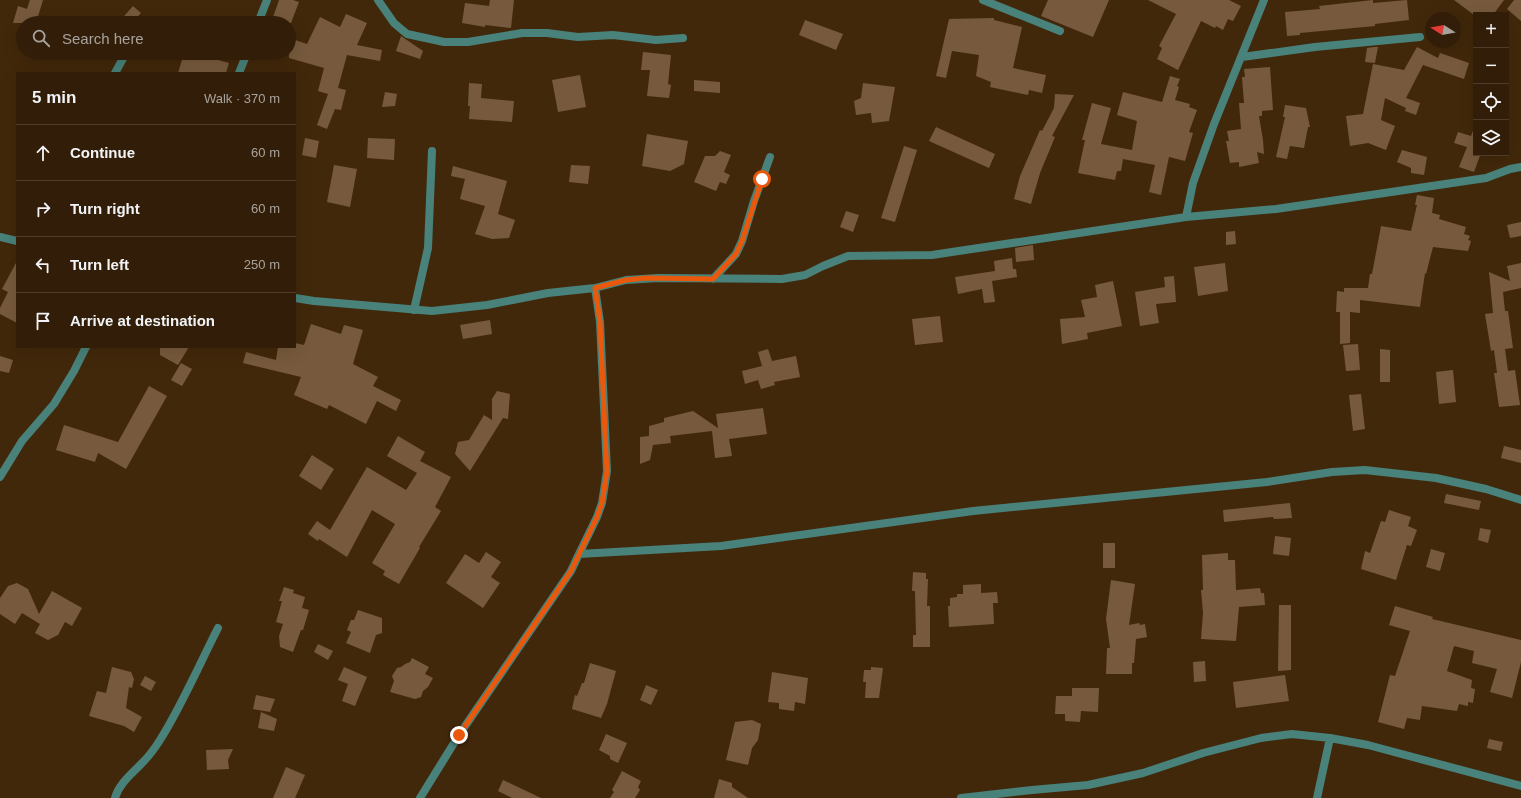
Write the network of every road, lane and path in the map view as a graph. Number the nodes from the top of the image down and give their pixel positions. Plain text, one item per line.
1 (267, 0) edge
2 (378, 0) edge
3 (983, 0) edge
4 (1264, 0) edge
5 (261, 16) edge
6 (1060, 31) dead end
7 (1420, 37) dead end
8 (684, 38) dead end
9 (1242, 57) junction
10 (122, 60) edge
11 (244, 60) edge
12 (116, 72) edge
13 (239, 72) edge
14 (432, 151) dead end
15 (770, 157) dead end
16 (1521, 168) edge
17 (1186, 217) junction
18 (0, 237) edge
19 (16, 241) edge
20 (713, 279) junction
21 (595, 288) junction
22 (296, 298) edge
23 (414, 310) junction
24 (86, 348) edge
25 (0, 477) edge
26 (1521, 500) edge
27 (579, 554) junction
28 (218, 628) dead end
29 (1330, 738) junction
30 (1521, 786) edge
31 (115, 798) edge
32 (420, 798) edge
33 (961, 798) edge
34 (1317, 798) edge

1 - 5 street
2 - 8 street
3 - 6 street
4 - 9 street
7 - 9 street
9 - 17 street
10 - 12 street
11 - 13 street
14 - 23 street
15 - 20 street
16 - 17 street
17 - 20 street
18 - 19 street
20 - 21 street
21 - 23 street
21 - 27 street
22 - 23 street
24 - 25 street
26 - 27 street
27 - 32 street
28 - 31 street
29 - 30 street
29 - 33 street
29 - 34 street

